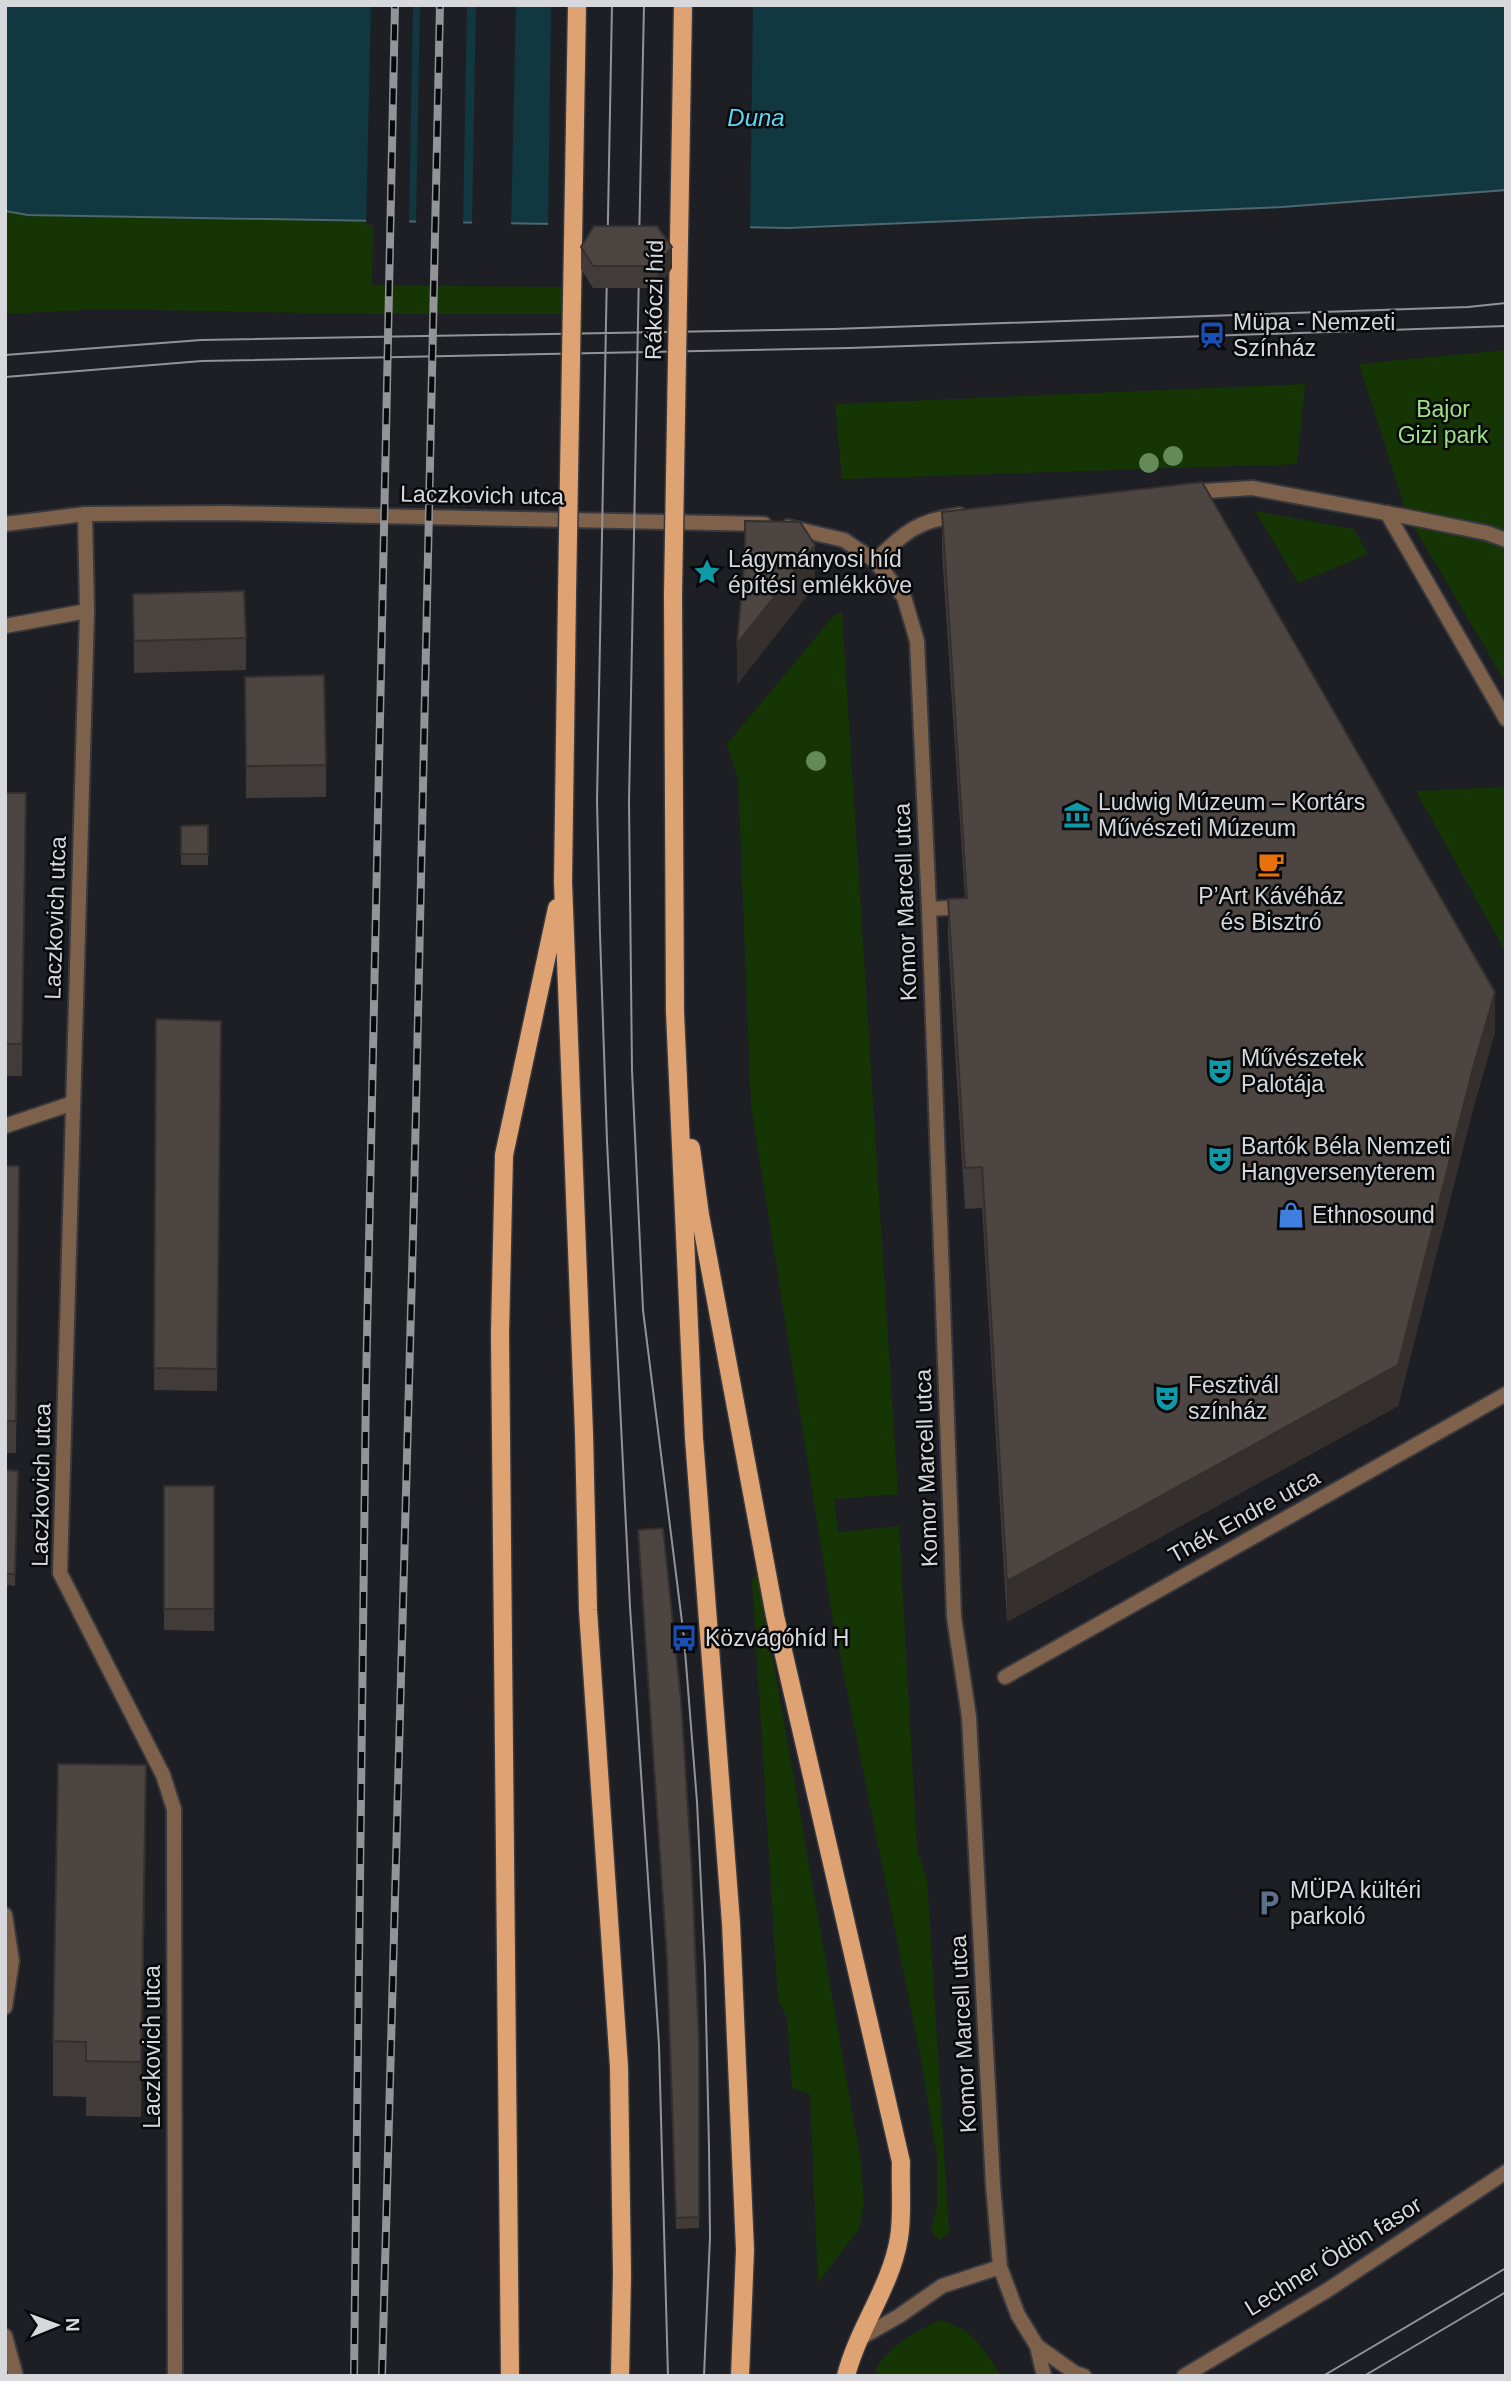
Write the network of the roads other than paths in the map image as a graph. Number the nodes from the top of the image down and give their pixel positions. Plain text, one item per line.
1 (577, 5) edge
2 (683, 5) edge
3 (1179, 493) edge
4 (1387, 513) junction
5 (85, 514) junction
6 (974, 514) edge
7 (5, 524) edge
8 (793, 528) joint
9 (1506, 540) edge
10 (875, 561) junction
11 (87, 611) junction
12 (5, 626) edge
13 (1506, 719) edge
14 (563, 881) junction
15 (965, 907) edge
16 (929, 909) junction
17 (675, 1012) junction
18 (73, 1103) junction
19 (5, 1126) edge
20 (1506, 1394) edge
21 (1005, 1676) dead end
22 (5, 1914) edge
23 (5, 2007) edge
24 (1506, 2172) edge
25 (1000, 2267) junction
26 (5, 2336) edge
27 (857, 2340) junction
28 (1037, 2346) junction
29 (16, 2376) edge
30 (174, 2376) edge
31 (510, 2376) edge
32 (620, 2376) edge
33 (740, 2376) edge
34 (846, 2376) edge
35 (1044, 2376) edge
36 (1084, 2376) edge
37 (1184, 2376) edge

1 - 14 main road, bridge
2 - 17 main road, Rákóczi híd, bridge
3 - 4 street
4 - 9 street
4 - 13 street
5 - 7 street, Laczkovich utca
5 - 8 street, Laczkovich utca
5 - 11 street, Laczkovich utca
6 - 10 street
8 - 10 street, Komor Marcell utca
10 - 16 street, Komor Marcell utca
11 - 12 street
11 - 18 street, Laczkovich utca
14 - 31 main road
14 - 32 main road
15 - 16 street
16 - 25 street, Komor Marcell utca
17 - 27 main road
17 - 33 main road
18 - 19 street
18 - 30 street, Laczkovich utca
20 - 21 street, Thék Endre utca
22 - 23 street
24 - 37 street, Lechner Ödön fasor
25 - 27 street
25 - 28 street, Komor Marcell utca
26 - 29 street
27 - 34 main road
28 - 35 street, Komor Marcell utca
28 - 36 street

